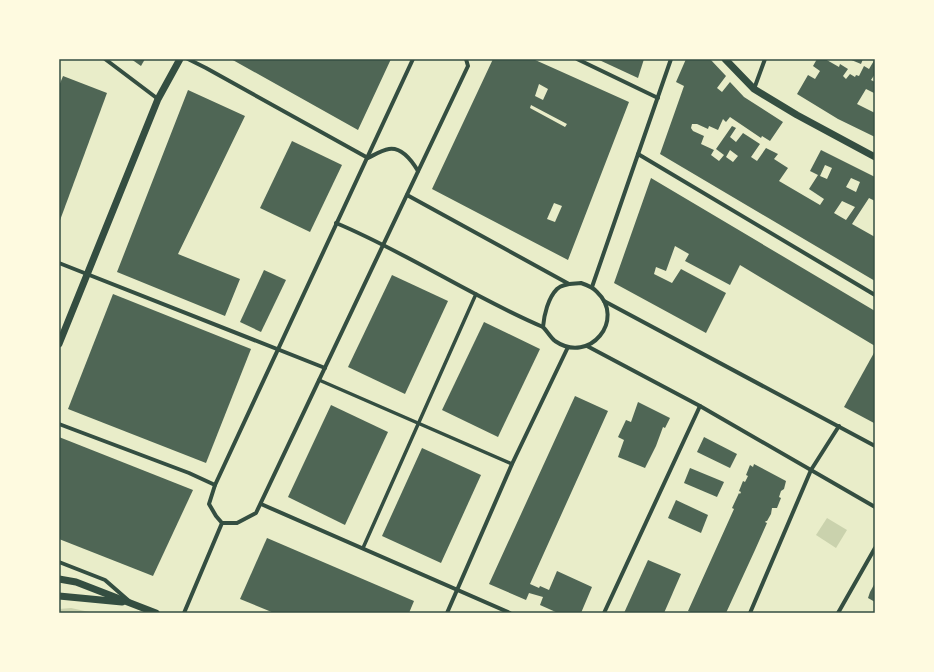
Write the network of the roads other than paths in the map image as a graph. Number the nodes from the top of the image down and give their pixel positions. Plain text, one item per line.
1 (105, 59) edge
2 (180, 59) edge
3 (188, 59) edge
4 (413, 59) edge
5 (466, 59) edge
6 (577, 59) edge
7 (671, 59) edge
8 (726, 59) edge
9 (765, 59) edge
10 (754, 89) junction
11 (658, 98) junction
12 (158, 99) junction
13 (638, 154) junction
14 (875, 157) edge
15 (368, 158) junction
16 (418, 171) junction
17 (406, 195) junction
18 (336, 223) junction
19 (383, 245) junction
20 (59, 263) edge
21 (87, 274) junction
22 (568, 284) junction
23 (592, 287) junction
24 (476, 294) junction
25 (875, 295) edge
26 (604, 301) junction
27 (543, 327) junction
28 (59, 344) edge
29 (587, 346) junction
30 (568, 347) junction
31 (278, 350) junction
32 (325, 368) junction
33 (319, 380) junction
34 (700, 406) junction
35 (418, 423) junction
36 (59, 424) edge
37 (839, 426) junction
38 (875, 446) edge
39 (512, 464) junction
40 (811, 470) junction
41 (215, 485) junction
42 (261, 504) junction
43 (875, 507) edge
44 (222, 523) junction
45 (363, 548) junction
46 (875, 548) edge
47 (59, 562) edge
48 (59, 579) edge
49 (457, 590) junction
50 (59, 596) edge
51 (133, 604) junction
52 (156, 613) edge
53 (184, 613) edge
54 (447, 613) edge
55 (510, 613) edge
56 (604, 613) edge
57 (750, 613) edge
58 (838, 613) edge

1 - 12 street
2 - 12 street
3 - 15 street
4 - 15 street
5 - 16 street
6 - 11 street
7 - 11 street
8 - 10 street
9 - 10 street
10 - 14 street
11 - 13 street
12 - 21 street
13 - 23 street
13 - 25 street
15 - 16 street
15 - 18 street
16 - 17 street
17 - 19 street
17 - 22 street
18 - 19 street
18 - 31 street
19 - 24 street
19 - 32 street
20 - 21 street
21 - 28 street
21 - 31 street
22 - 23 street
22 - 27 street
23 - 26 street
24 - 27 street
24 - 35 street
26 - 29 street
26 - 37 street
27 - 30 street
29 - 30 street
29 - 34 street
30 - 39 street
31 - 32 street
31 - 41 street
32 - 33 street
33 - 35 street
33 - 42 street
34 - 40 street
34 - 56 street
35 - 39 street
35 - 45 street
36 - 41 street
37 - 38 street
37 - 40 street
39 - 49 street
40 - 43 street
40 - 57 street
41 - 44 street
42 - 44 street
42 - 45 street
44 - 53 street
45 - 49 street
46 - 58 street
47 - 51 street
48 - 51 street
49 - 54 street
49 - 55 street
50 - 51 street
51 - 52 street

